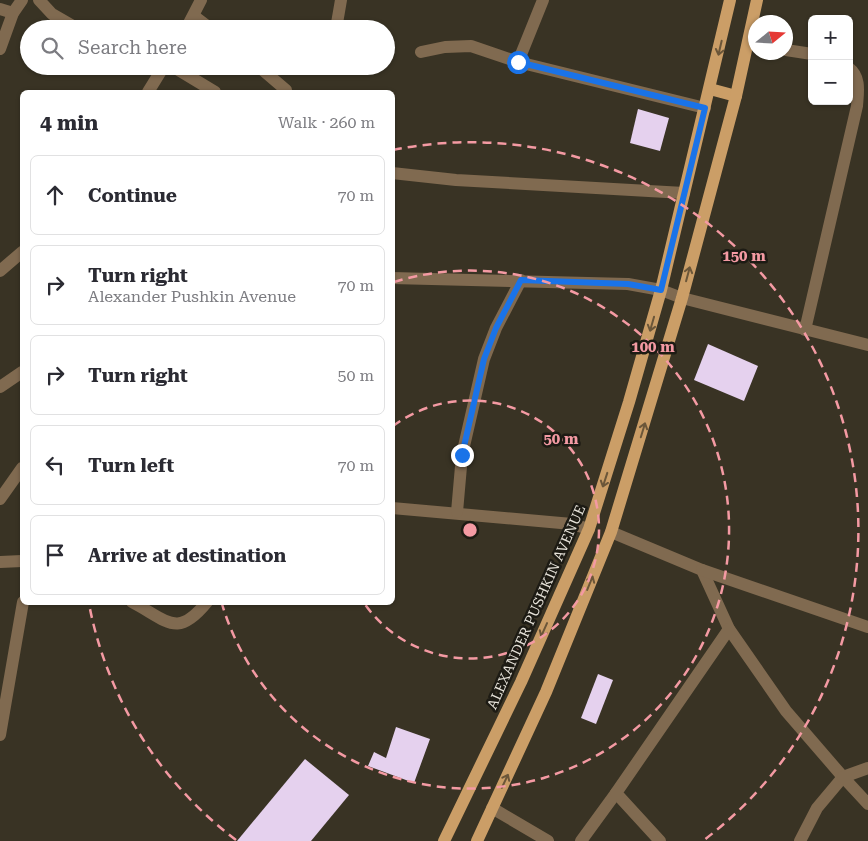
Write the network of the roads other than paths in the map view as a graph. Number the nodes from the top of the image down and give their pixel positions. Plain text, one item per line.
1 (22, 0) edge
2 (39, 0) edge
3 (201, 0) edge
4 (341, 0) edge
5 (542, 0) edge
6 (730, 0) edge
7 (757, 0) edge
8 (0, 10) edge
9 (13, 14) junction
10 (755, 15) edge
11 (194, 16) junction
12 (62, 20) edge
13 (192, 20) edge
14 (199, 20) edge
15 (338, 20) edge
16 (0, 49) edge
17 (793, 51) edge
18 (422, 52) dead end
19 (808, 53) edge
20 (748, 55) edge
21 (518, 62) junction
22 (853, 71) edge
23 (158, 75) edge
24 (187, 75) edge
25 (268, 75) edge
26 (710, 89) junction
27 (149, 90) edge
28 (212, 90) edge
29 (286, 90) dead end
30 (736, 96) junction
31 (705, 108) junction
32 (395, 173) edge
33 (684, 193) junction
34 (20, 254) edge
35 (0, 271) edge
36 (395, 278) edge
37 (521, 280) junction
38 (661, 290) junction
39 (682, 298) junction
40 (805, 330) junction
41 (868, 345) edge
42 (20, 373) edge
43 (0, 387) edge
44 (20, 471) edge
45 (0, 499) edge
46 (395, 508) edge
47 (457, 512) junction
48 (589, 529) junction
49 (611, 532) junction
50 (20, 561) edge
51 (0, 562) edge
52 (702, 570) junction
53 (22, 605) edge
54 (137, 605) edge
55 (205, 605) edge
56 (868, 627) edge
57 (729, 629) junction
58 (0, 735) edge
59 (868, 768) edge
60 (843, 777) junction
61 (616, 793) junction
62 (868, 804) edge
63 (492, 808) junction
64 (444, 841) edge
65 (478, 841) edge
66 (548, 841) edge
67 (580, 841) edge
68 (660, 841) edge
69 (800, 841) edge

1 - 9 street
2 - 12 street
3 - 11 street
4 - 15 street
5 - 21 street
6 -> 26 main road, ALEXANDER PUSHKIN AVENUE
7 - 10 main road
8 - 9 street
9 - 16 street
11 - 13 street
11 - 14 street
17 - 19 street
18 - 21 street
20 - 30 main road
21 - 31 street
22 - 40 street
23 - 27 street
24 - 28 street
25 - 29 street
26 - 30 main road
26 - 31 main road, ALEXANDER PUSHKIN AVENUE
39 -> 30 main road
31 - 33 main road, ALEXANDER PUSHKIN AVENUE
32 - 33 street
33 - 38 main road, ALEXANDER PUSHKIN AVENUE
34 - 35 street
36 - 37 street
37 - 38 street
37 - 47 street
38 - 39 street
38 -> 48 main road, ALEXANDER PUSHKIN AVENUE
39 - 40 street
49 -> 39 main road
40 - 41 street
42 - 43 street
44 - 45 street
46 - 47 street
47 - 48 street
48 -> 64 main road, ALEXANDER PUSHKIN AVENUE
49 - 52 street
63 -> 49 main road
50 - 51 street
52 - 56 street
52 - 57 street
53 - 58 street
54 - 55 street
57 - 60 street
57 - 61 street
59 - 60 street
60 - 62 street
60 - 69 street
61 - 67 street
61 - 68 street
63 - 65 main road
63 - 66 street

